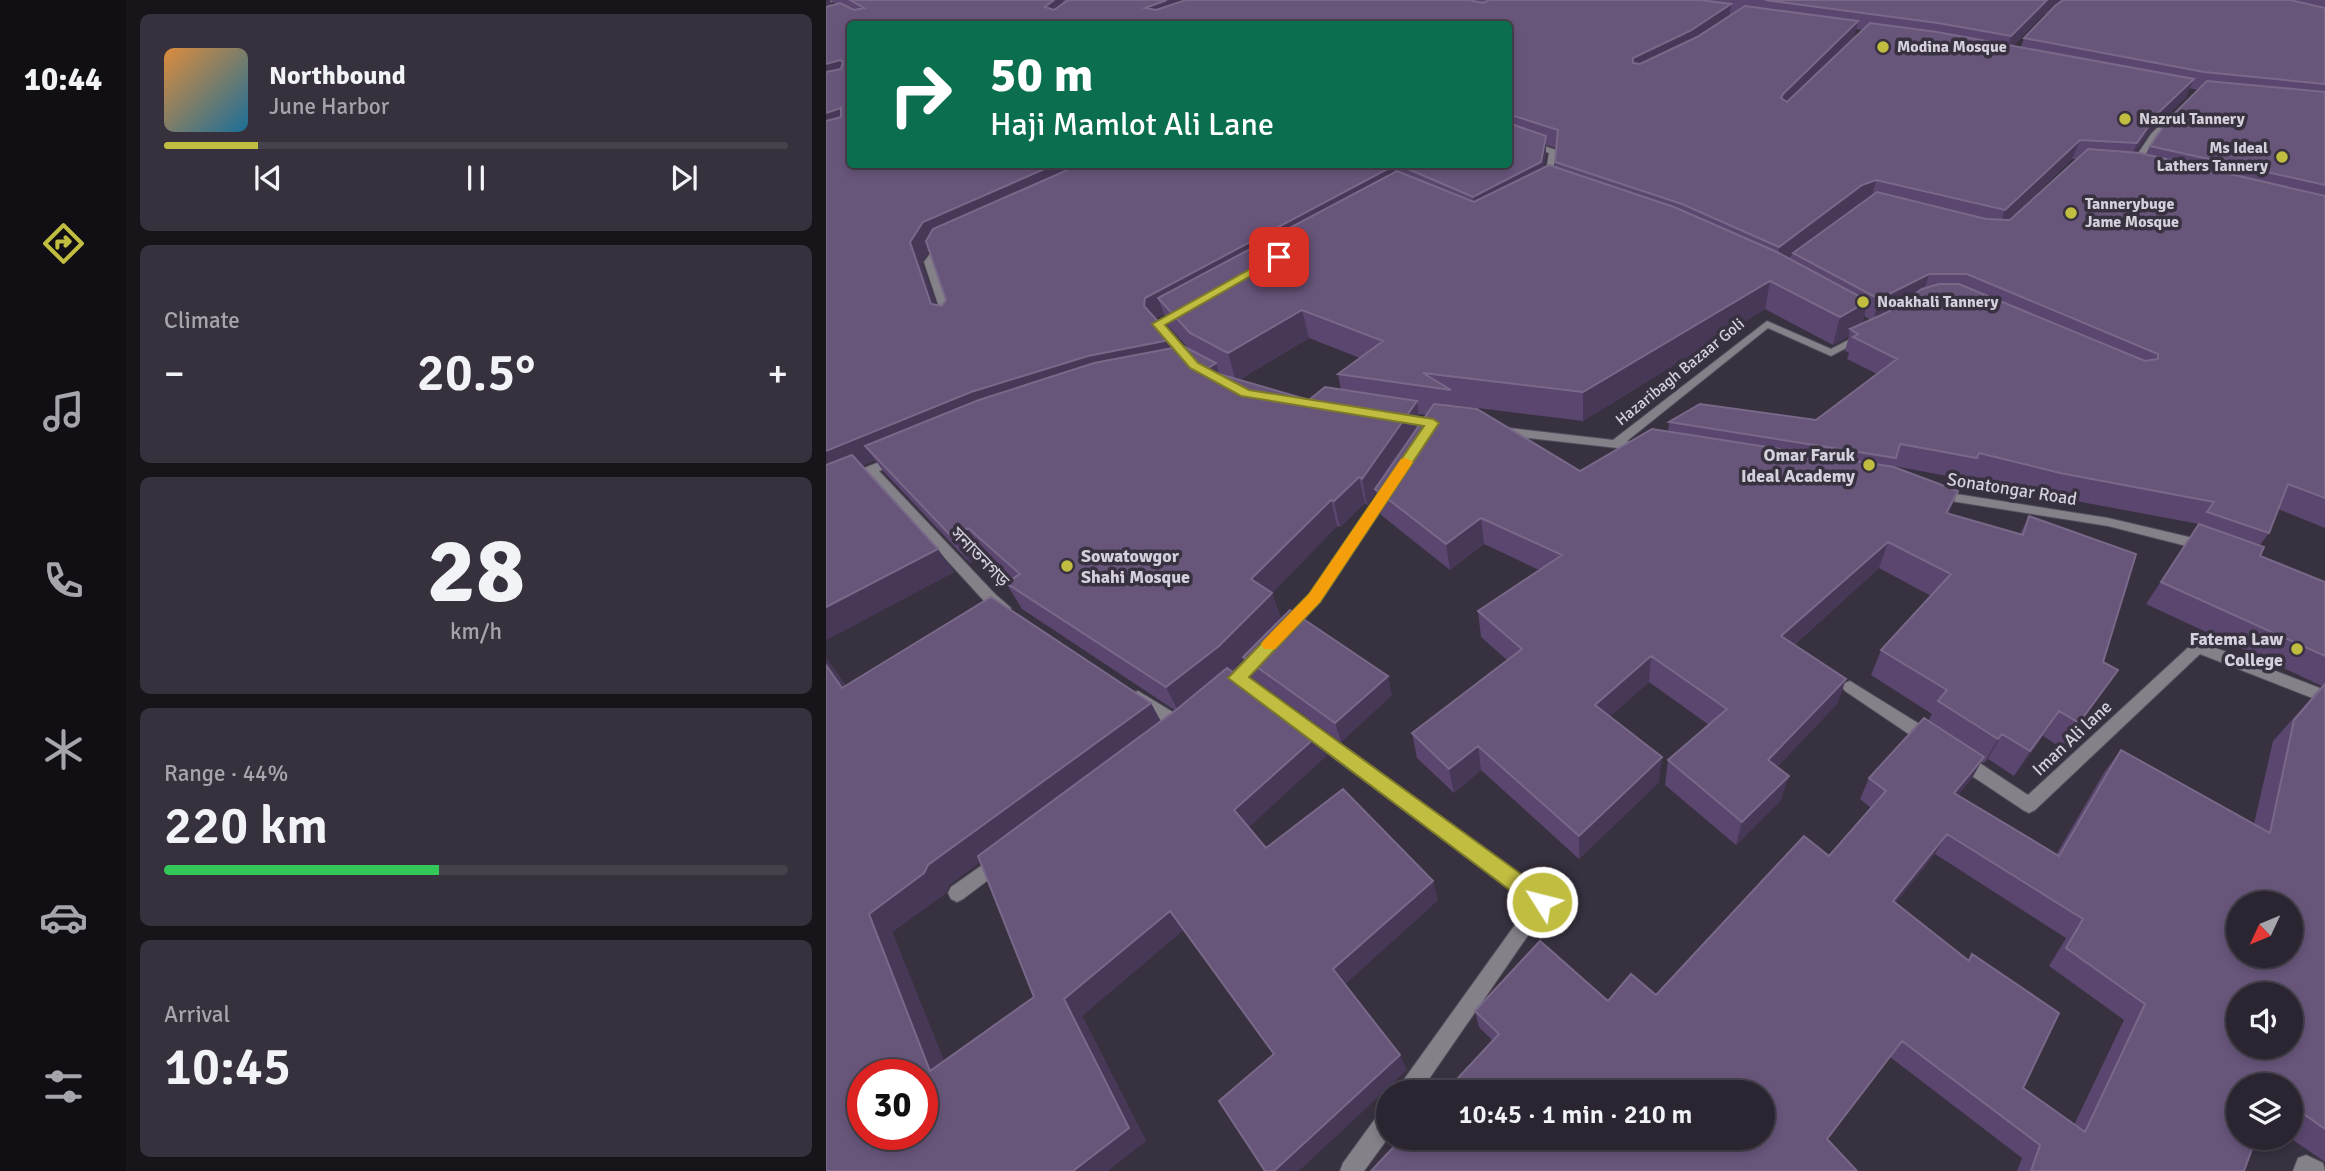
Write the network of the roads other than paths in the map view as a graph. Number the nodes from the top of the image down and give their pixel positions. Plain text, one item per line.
1 (826, 2) edge
2 (833, 4) edge
3 (2179, 111) edge
4 (1512, 137) edge
5 (2121, 167) edge
6 (2133, 168) junction
7 (2145, 171) edge
8 (1548, 184) junction
9 (1561, 189) edge
10 (1536, 191) edge
11 (952, 240) edge
12 (1194, 304) edge
13 (950, 323) edge
14 (1865, 324) edge
15 (1181, 368) edge
16 (1483, 429) edge
17 (1617, 443) junction
18 (1656, 449) edge
19 (906, 455) edge
20 (871, 470) junction
21 (1396, 478) edge
22 (826, 488) edge
23 (1923, 493) edge
24 (2221, 552) edge
25 (1013, 613) edge
26 (1850, 687) dead end
27 (1124, 688) edge
28 (2325, 697) edge
29 (1209, 701) edge
30 (1292, 718) edge
31 (1180, 725) edge
32 (1013, 851) edge
33 (957, 893) dead end
34 (1416, 1080) edge
35 (1376, 1137) edge
36 (1351, 1171) edge
37 (2304, 1171) edge
38 (2315, 1171) edge

1 - 2 street
3 - 6 street
4 - 8 street
5 - 6 street
6 - 7 street
8 - 9 street
8 - 10 street
11 - 13 street
12 - 15 street
14 - 17 street, Hazaribagh Bazaar Goli
16 - 17 street
17 - 18 street
19 - 20 street
20 - 22 street
20 - 25 street, সনাতনগড়
21 - 29 street
23 - 24 street, Sonatongar Road
26 - 28 street, Iman Ali lane
27 - 31 street
30 - 34 street
32 - 33 street
35 - 36 street
37 - 38 street

